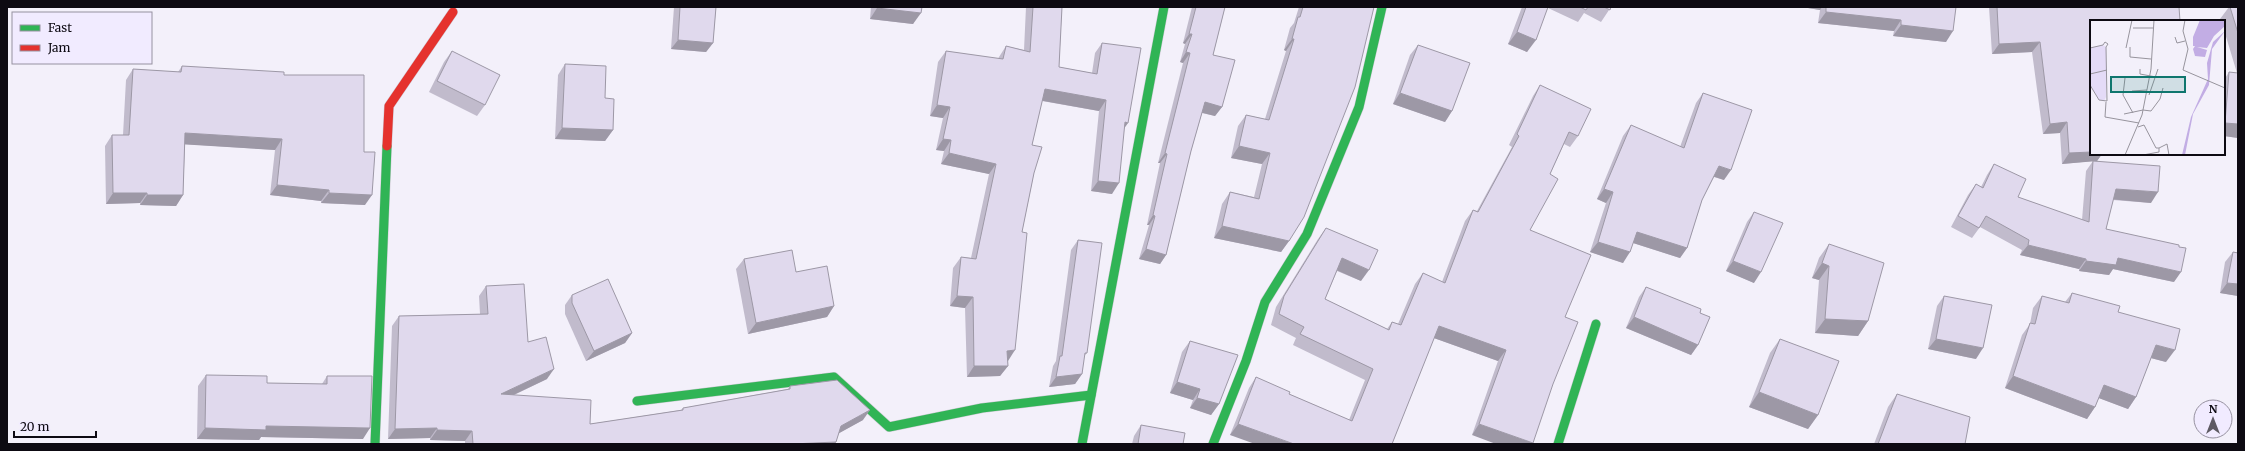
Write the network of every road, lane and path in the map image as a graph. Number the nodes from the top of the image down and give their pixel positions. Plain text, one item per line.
1 (1164, 7) edge
2 (1382, 7) edge
3 (453, 12) dead end
4 (1596, 324) dead end
5 (1091, 395) junction
6 (637, 401) dead end
7 (375, 444) edge
8 (1082, 444) edge
9 (1213, 444) edge
10 (1558, 444) edge

1 - 5 street
2 - 9 street
3 - 7 street
4 - 10 street
5 - 6 street
5 - 8 street

